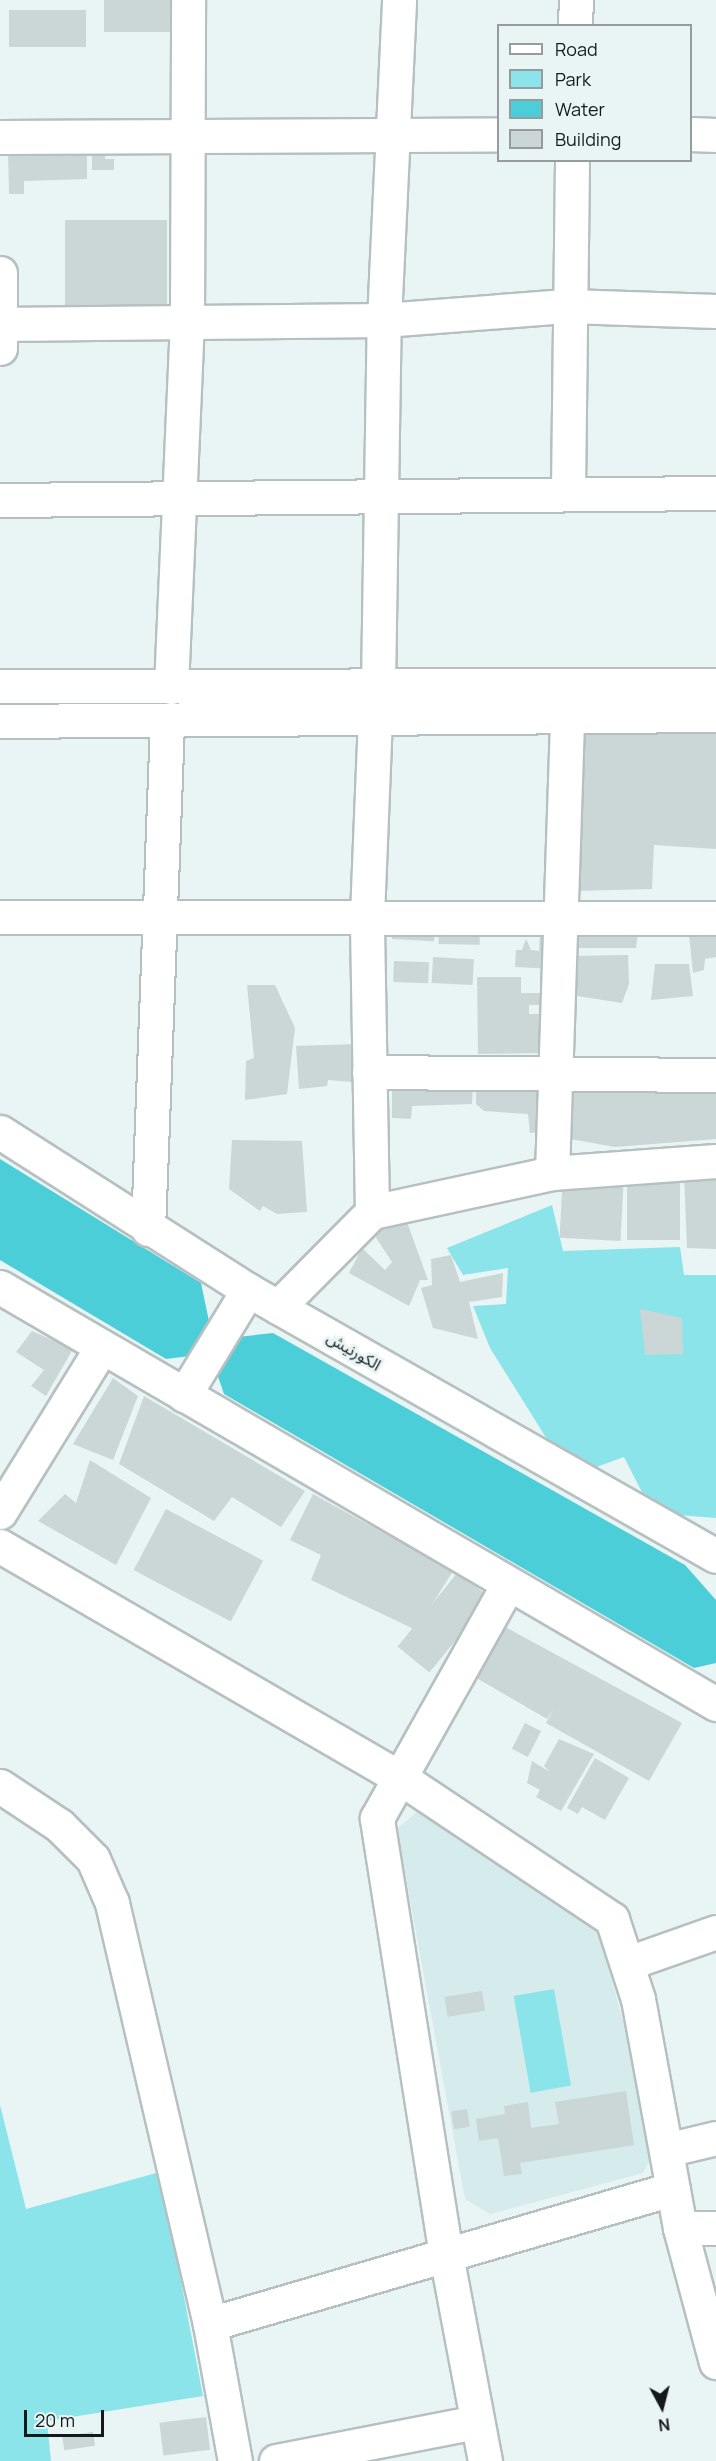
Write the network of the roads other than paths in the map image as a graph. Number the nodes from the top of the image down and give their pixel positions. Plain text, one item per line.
1 (188, 0) edge
2 (399, 0) edge
3 (576, 0) edge
4 (575, 24) edge
5 (391, 134) junction
6 (497, 134) edge
7 (692, 134) edge
8 (187, 135) junction
9 (716, 135) edge
10 (0, 136) edge
11 (572, 162) edge
12 (0, 273) edge
13 (568, 306) junction
14 (716, 311) edge
15 (384, 320) junction
16 (187, 321) junction
17 (1, 332) edge
18 (568, 490) junction
19 (716, 493) edge
20 (380, 495) junction
21 (182, 498) junction
22 (0, 500) edge
23 (716, 685) edge
24 (0, 686) edge
25 (171, 687) junction
26 (376, 700) junction
27 (567, 714) junction
28 (716, 715) edge
29 (0, 721) edge
30 (167, 722) junction
31 (162, 914) junction
32 (367, 916) junction
33 (0, 917) edge
34 (560, 917) junction
35 (716, 918) edge
36 (369, 1072) junction
37 (555, 1073) junction
38 (716, 1075) edge
39 (0, 1132) edge
40 (716, 1161) edge
41 (552, 1173) junction
42 (372, 1212) junction
43 (148, 1229) junction
44 (0, 1287) edge
45 (242, 1299) junction
46 (278, 1306) junction
47 (102, 1347) junction
48 (189, 1386) junction
49 (0, 1512) edge
50 (0, 1546) edge
51 (716, 1556) edge
52 (507, 1587) junction
53 (716, 1704) edge
54 (399, 1777) junction
55 (0, 1786) edge
56 (716, 1932) edge
57 (628, 1963) junction
58 (716, 2138) edge
59 (666, 2150) junction
60 (673, 2189) junction
61 (680, 2228) junction
62 (716, 2228) edge
63 (446, 2255) junction
64 (210, 2324) junction
65 (716, 2362) edge
66 (476, 2421) junction
67 (235, 2461) edge
68 (276, 2461) edge
69 (485, 2461) edge

1 - 8 street
2 - 5 street
3 - 4 street
5 - 6 street
5 - 8 street
5 - 15 street
7 - 9 street
8 - 10 street
8 - 16 street
11 - 13 street
12 - 17 street
13 - 14 street
13 - 15 street
13 - 18 street
15 - 16 street
15 - 20 street
16 - 17 street
16 - 21 street
18 - 19 street
18 - 20 street
20 - 21 street
20 - 26 street
21 - 22 street
21 - 25 street
23 - 26 street
24 - 25 street
25 - 26 street
26 - 27 street
26 - 30 street
26 - 32 street
27 - 28 street
27 - 34 street
29 - 30 street
30 - 31 street
31 - 32 street
31 - 33 street
31 - 43 street
32 - 34 street
32 - 36 street
34 - 35 street
34 - 37 street
36 - 37 street
36 - 42 street
37 - 38 street
37 - 41 street
39 - 43 street, الكورنيش
40 - 41 street
41 - 42 street
42 - 46 street
43 - 45 street, الكورنيش
44 - 47 street
45 - 46 street, الكورنيش
45 - 48 street
46 - 51 street, الكورنيش
47 - 48 street
47 - 49 street
48 - 52 street
50 - 54 street
52 - 53 street
52 - 54 street
54 - 57 street
54 - 63 street
55 - 64 street
56 - 57 street
57 - 59 street
58 - 59 street
59 - 60 street
60 - 61 street
60 - 63 street
61 - 62 street
61 - 65 street
63 - 64 street
63 - 66 street
64 - 67 street
66 - 68 street
66 - 69 street

